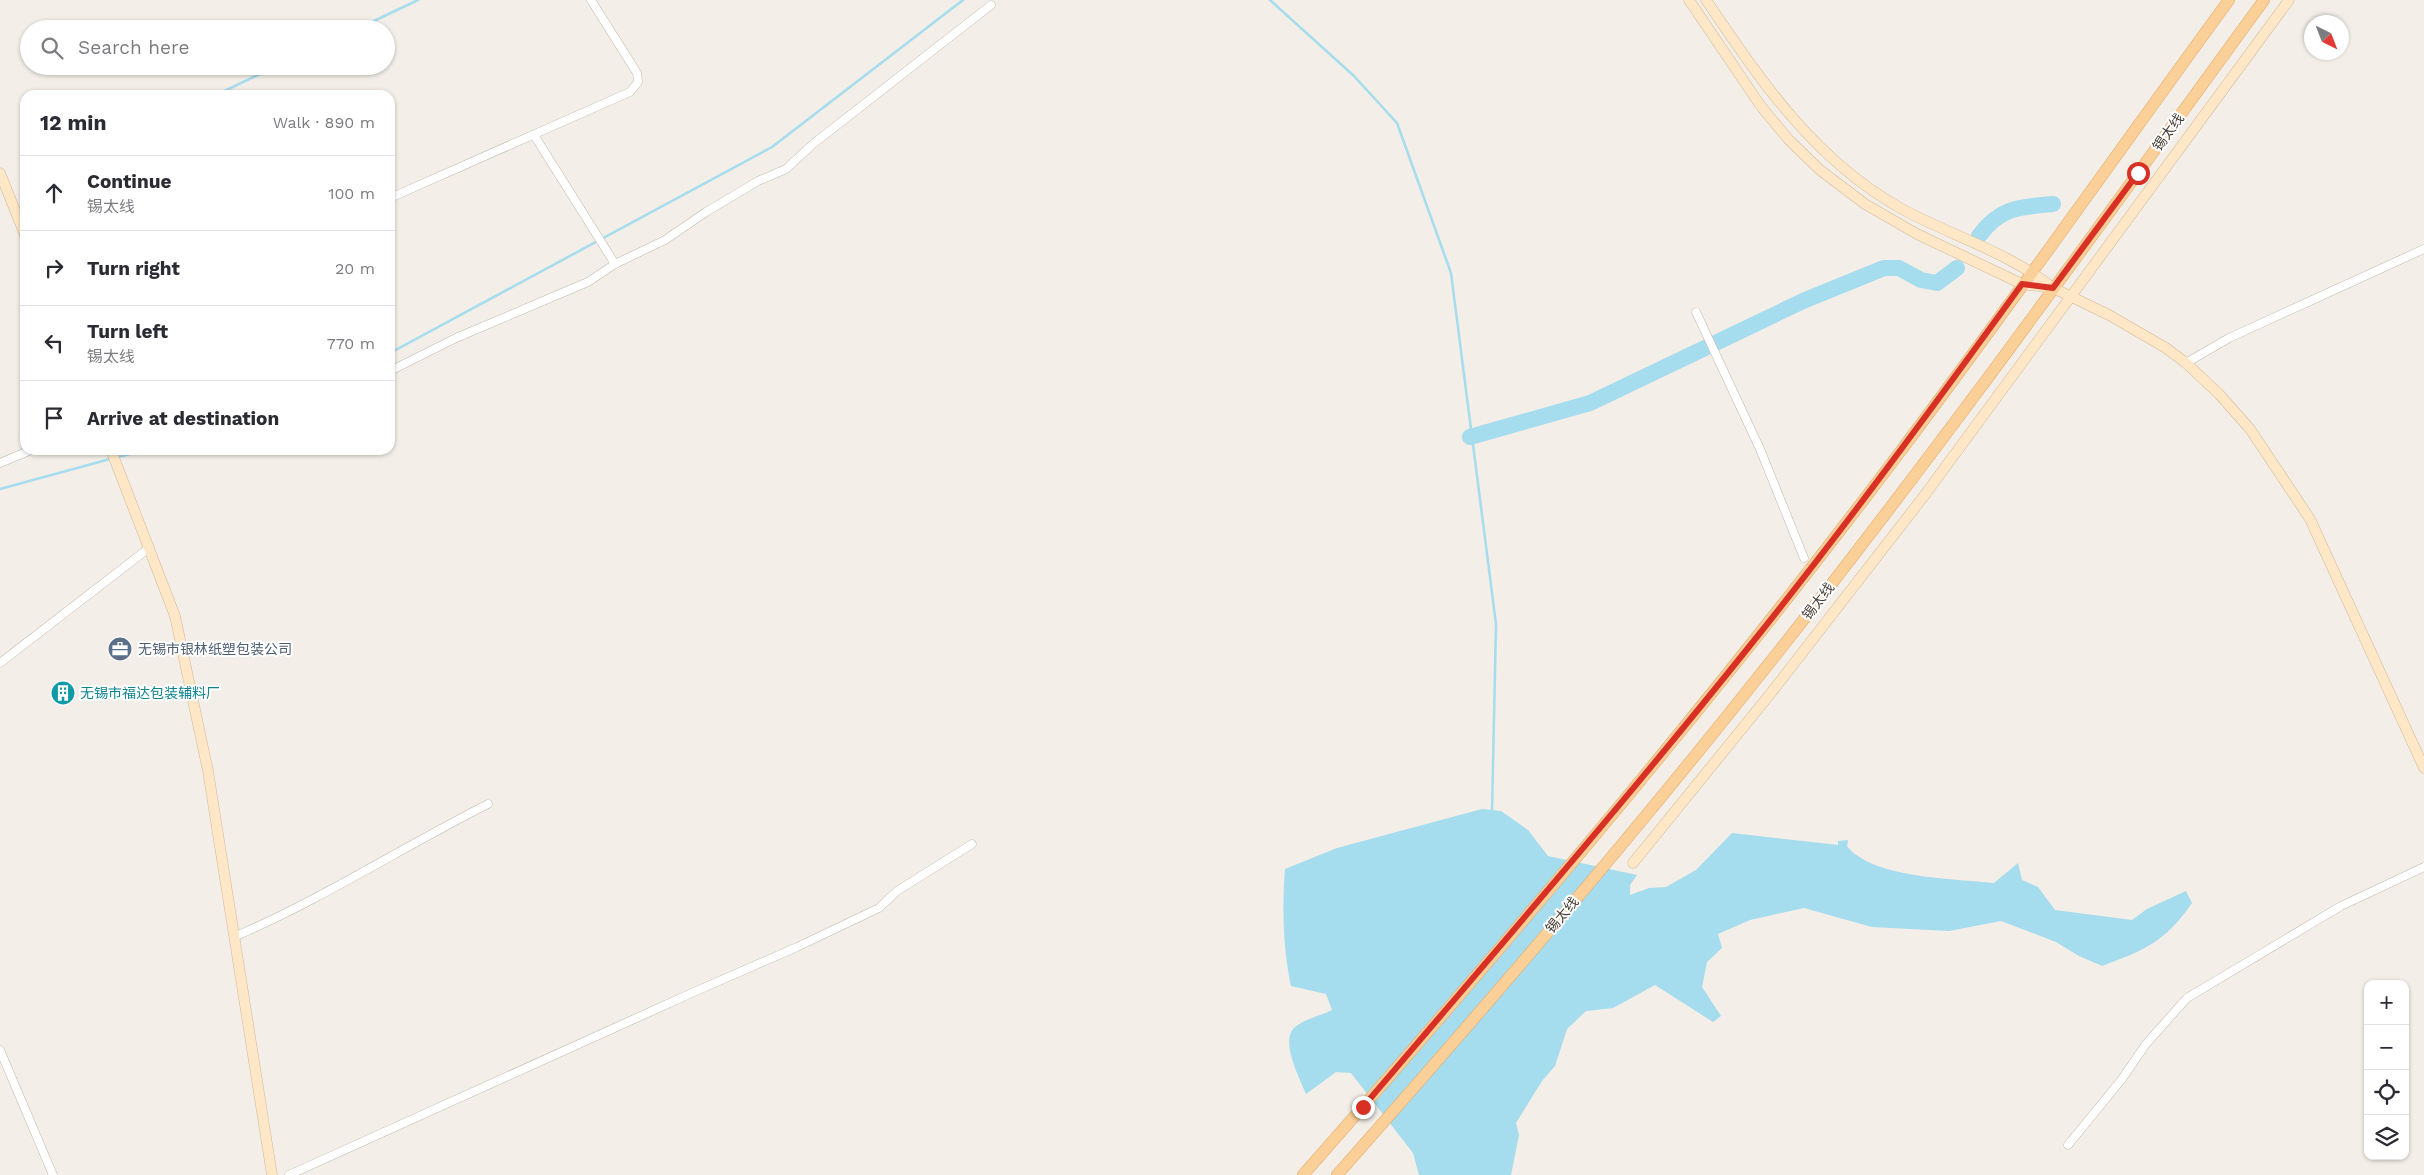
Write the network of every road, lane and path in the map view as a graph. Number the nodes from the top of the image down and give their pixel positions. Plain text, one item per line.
1 (591, 0) edge
2 (1689, 0) edge
3 (1706, 0) edge
4 (2228, 0) edge
5 (2264, 0) edge
6 (2289, 0) edge
7 (992, 5) dead end
8 (534, 135) junction
9 (0, 173) edge
10 (395, 196) edge
11 (20, 223) edge
12 (2424, 249) edge
13 (615, 264) junction
14 (2032, 271) junction
15 (2022, 284) junction
16 (2053, 288) junction
17 (2071, 297) junction
18 (1696, 312) dead end
19 (2186, 363) junction
20 (395, 368) edge
21 (20, 455) edge
22 (113, 455) edge
23 (0, 463) edge
24 (149, 548) junction
25 (1804, 558) dead end
26 (0, 663) edge
27 (2424, 768) edge
28 (488, 804) dead end
29 (972, 844) dead end
30 (1632, 864) dead end
31 (2424, 867) edge
32 (234, 937) junction
33 (0, 1050) edge
34 (2068, 1145) dead end
35 (53, 1175) edge
36 (272, 1175) edge
37 (289, 1175) edge
38 (1303, 1175) edge
39 (1337, 1175) edge

1 - 8 street
2 - 15 main road
3 - 14 main road
4 - 14 main road, 锡太线
5 - 16 main road, 锡太线
6 - 17 main road
7 - 13 street
8 - 10 street
8 - 13 street
9 - 11 main road
12 - 19 street
13 - 20 street
14 - 15 main road, 锡太线
14 - 16 main road
15 - 16 main road
15 - 38 main road, 锡太线
16 - 17 main road
16 - 39 main road, 锡太线
17 - 19 main road
17 - 30 main road
18 - 25 street
19 - 27 main road
21 - 23 street
22 - 24 main road
24 - 26 street
24 - 32 main road
28 - 32 street
29 - 37 street
31 - 34 street
32 - 36 main road
33 - 35 street

